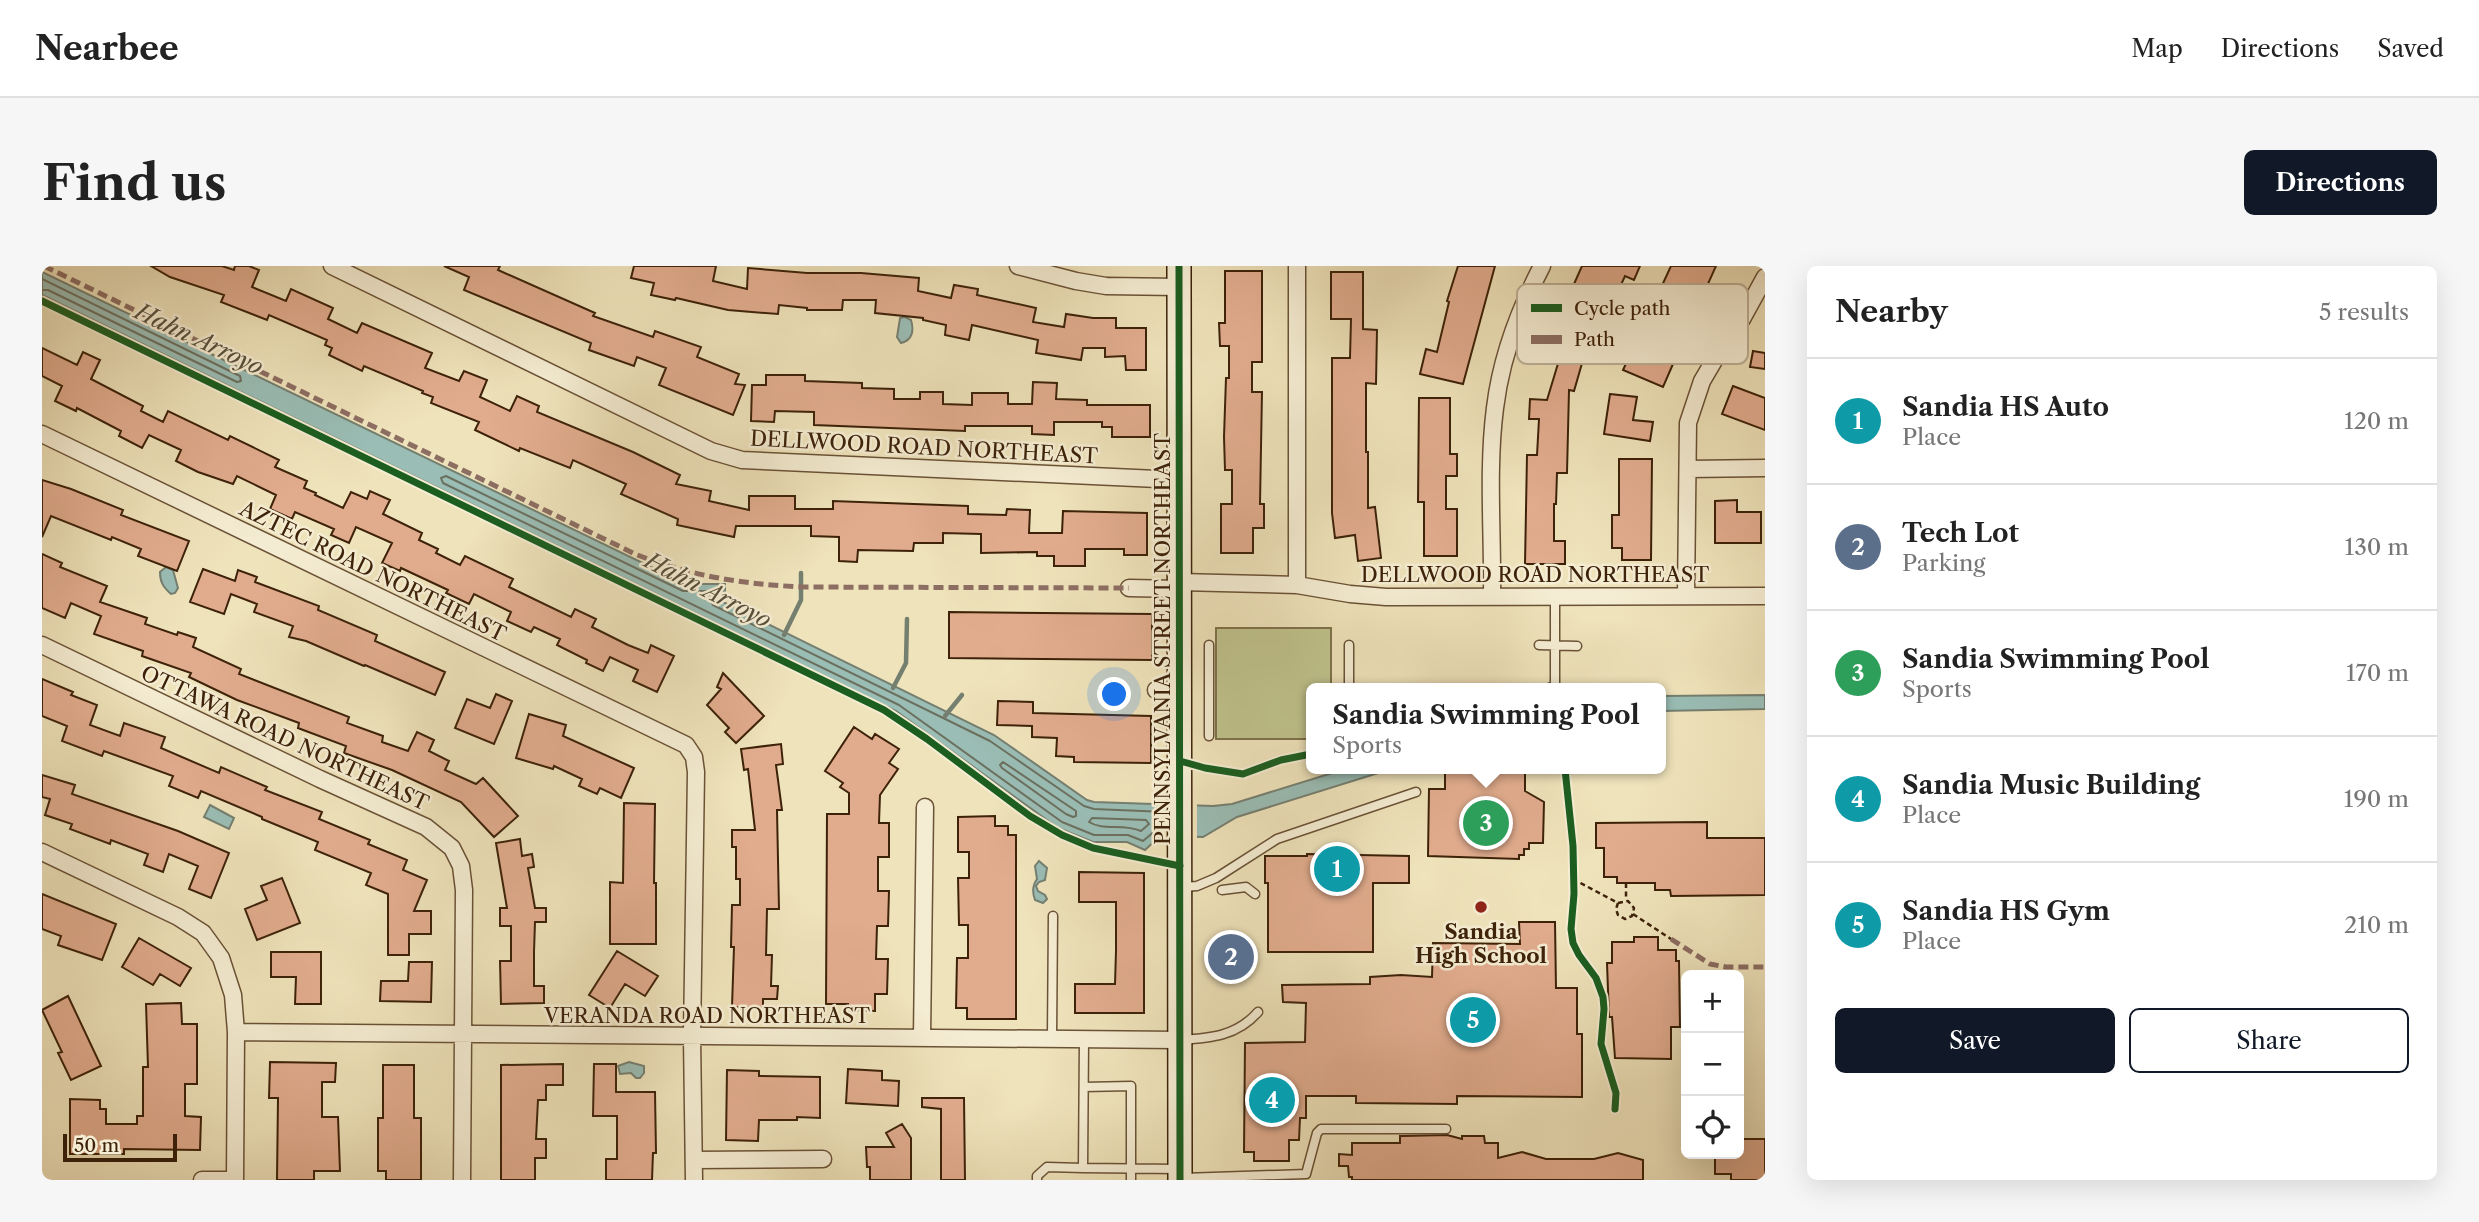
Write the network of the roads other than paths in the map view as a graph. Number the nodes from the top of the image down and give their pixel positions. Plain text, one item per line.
1 (332, 266) edge
2 (1018, 266) edge
3 (1297, 266) edge
4 (1542, 266) edge
5 (1179, 277) edge
6 (1765, 277) edge
7 (1534, 284) edge
8 (1748, 308) edge
9 (1517, 321) edge
10 (1712, 364) edge
11 (42, 434) edge
12 (1765, 468) edge
13 (1688, 469) junction
14 (1179, 480) junction
15 (1180, 585) junction
16 (1297, 585) junction
17 (1129, 588) dead end
18 (1686, 596) junction
19 (1765, 596) edge
20 (1492, 597) junction
21 (1555, 597) junction
22 (42, 645) edge
23 (1209, 645) dead end
24 (1349, 645) dead end
25 (1539, 645) dead end
26 (1555, 646) junction
27 (1577, 646) dead end
28 (1349, 683) edge
29 (1555, 683) edge
30 (1156, 690) dead end
31 (1180, 690) junction
32 (1209, 736) dead end
33 (1416, 792) dead end
34 (925, 807) dead end
35 (42, 852) edge
36 (1179, 887) junction
37 (1222, 890) dead end
38 (1255, 894) dead end
39 (1053, 916) dead end
40 (1258, 1012) dead end
41 (236, 1032) junction
42 (463, 1033) junction
43 (692, 1037) junction
44 (922, 1037) junction
45 (1052, 1038) junction
46 (1084, 1039) junction
47 (1179, 1040) junction
48 (1084, 1087) junction
49 (1446, 1129) dead end
50 (823, 1159) dead end
51 (694, 1160) junction
52 (1083, 1168) junction
53 (1131, 1168) junction
54 (1180, 1176) edge
55 (202, 1180) edge
56 (235, 1180) edge
57 (462, 1180) edge
58 (694, 1180) edge
59 (1037, 1180) edge
60 (1131, 1180) edge

1 - 14 street, DELLWOOD ROAD NORTHEAST
2 - 5 street
3 - 16 street
4 - 7 street
5 - 14 street, PENNSYLVANIA STREET NORTHEAST
6 - 8 street
9 - 20 street
10 - 13 street
11 - 43 street, AZTEC ROAD NORTHEAST
12 - 13 street
13 - 18 street
14 - 15 street, PENNSYLVANIA STREET NORTHEAST
15 - 16 street, DELLWOOD ROAD NORTHEAST
15 - 17 street
15 - 31 street, PENNSYLVANIA STREET NORTHEAST
16 - 20 street, DELLWOOD ROAD NORTHEAST
18 - 19 street, DELLWOOD ROAD NORTHEAST
18 - 21 street, DELLWOOD ROAD NORTHEAST
20 - 21 street, DELLWOOD ROAD NORTHEAST
21 - 26 lane
22 - 42 street, OTTAWA ROAD NORTHEAST
23 - 32 lane
24 - 28 lane
25 - 26 lane
26 - 27 lane
26 - 29 lane
30 - 31 street
31 - 36 street, PENNSYLVANIA STREET NORTHEAST
33 - 36 lane
34 - 44 street
35 - 41 street
36 - 47 street, PENNSYLVANIA STREET NORTHEAST
37 - 38 lane
39 - 45 lane
40 - 47 lane
41 - 42 street, VERANDA ROAD NORTHEAST
41 - 56 street
42 - 43 street, VERANDA ROAD NORTHEAST
42 - 57 street, OTTAWA ROAD NORTHEAST
43 - 44 street, VERANDA ROAD NORTHEAST
43 - 51 street
44 - 45 street, VERANDA ROAD NORTHEAST
45 - 46 street, VERANDA ROAD NORTHEAST
46 - 47 street, VERANDA ROAD NORTHEAST
46 - 48 lane
47 - 54 street, PENNSYLVANIA STREET NORTHEAST
48 - 52 lane
48 - 53 lane
49 - 54 lane
50 - 51 street
51 - 58 street
52 - 53 lane
52 - 59 lane
53 - 54 lane
53 - 60 lane
55 - 56 street

